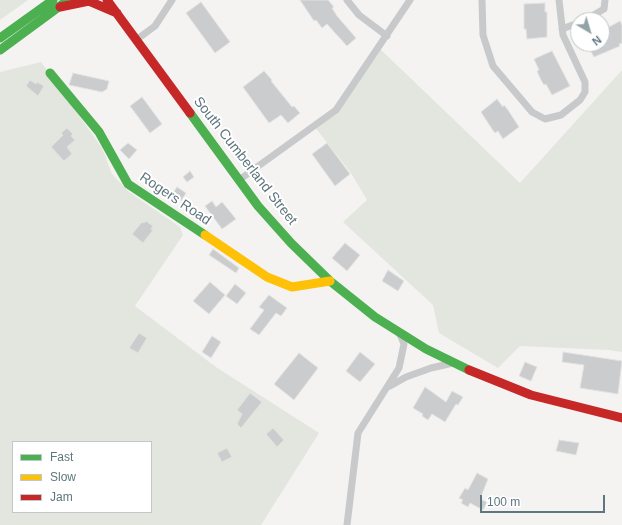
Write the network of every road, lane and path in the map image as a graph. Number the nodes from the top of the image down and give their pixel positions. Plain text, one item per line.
1 (68, 0) edge
2 (107, 0) edge
3 (172, 0) edge
4 (347, 0) edge
5 (410, 0) edge
6 (482, 0) edge
7 (559, 0) edge
8 (605, 0) edge
9 (53, 3) edge
10 (599, 12) edge
11 (117, 13) junction
12 (570, 26) edge
13 (562, 29) junction
14 (387, 36) junction
15 (0, 38) edge
16 (136, 40) junction
17 (0, 50) edge
18 (50, 73) dead end
19 (239, 180) junction
20 (330, 281) junction
21 (399, 332) junction
22 (454, 363) junction
23 (388, 387) junction
24 (622, 418) edge
25 (347, 525) edge

1 - 9 main road
2 - 11 main road, South Cumberland Street
3 - 16 street
4 - 14 street
5 - 14 street
6 - 13 street
7 - 13 street
8 - 10 street
9 - 11 main road
9 - 15 main road
9 - 17 main road
11 - 16 main road, South Cumberland Street
12 - 13 street
14 - 19 street
16 - 19 main road, South Cumberland Street
18 - 20 main road, Rogers Road
19 - 20 main road, South Cumberland Street
20 - 21 main road, South Cumberland Street
21 - 22 main road, South Cumberland Street
21 - 23 street
22 - 23 street
22 - 24 main road, South Cumberland Street
23 - 25 street

